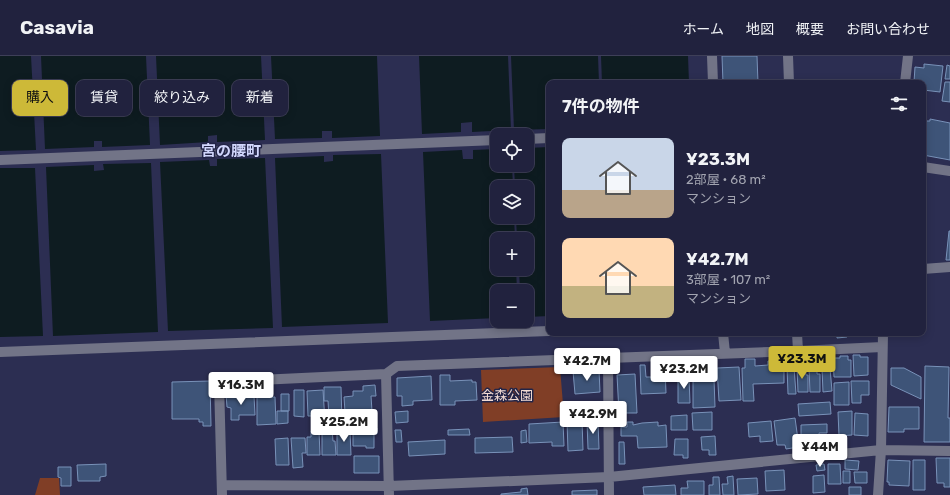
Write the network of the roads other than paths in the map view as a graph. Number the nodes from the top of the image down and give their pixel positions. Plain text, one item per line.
1 (712, 56) edge
2 (788, 56) edge
3 (908, 56) edge
4 (713, 80) edge
5 (789, 80) edge
6 (905, 80) edge
7 (534, 138) edge
8 (546, 138) edge
9 (490, 140) edge
10 (0, 160) edge
11 (926, 167) edge
12 (950, 171) edge
13 (950, 267) edge
14 (926, 270) edge
15 (546, 331) edge
16 (723, 336) edge
17 (798, 336) edge
18 (883, 336) edge
19 (882, 347) junction
20 (798, 351) junction
21 (0, 352) edge
22 (726, 353) junction
23 (608, 358) junction
24 (386, 374) junction
25 (881, 450) junction
26 (950, 452) edge
27 (609, 477) junction
28 (222, 490) edge
29 (389, 490) edge
30 (609, 495) edge
31 (878, 495) edge

1 - 4 street
2 - 5 street
3 - 6 street
7 - 8 street
9 - 10 street
11 - 12 street
13 - 14 street
15 - 21 street
16 - 22 street
17 - 20 street
18 - 19 street
19 - 20 street
19 - 25 street
20 - 22 street
22 - 23 street
23 - 24 street
23 - 27 street
24 - 28 street
24 - 29 street
25 - 26 street
25 - 27 street
25 - 31 street
27 - 29 street
27 - 30 street
28 - 29 street

